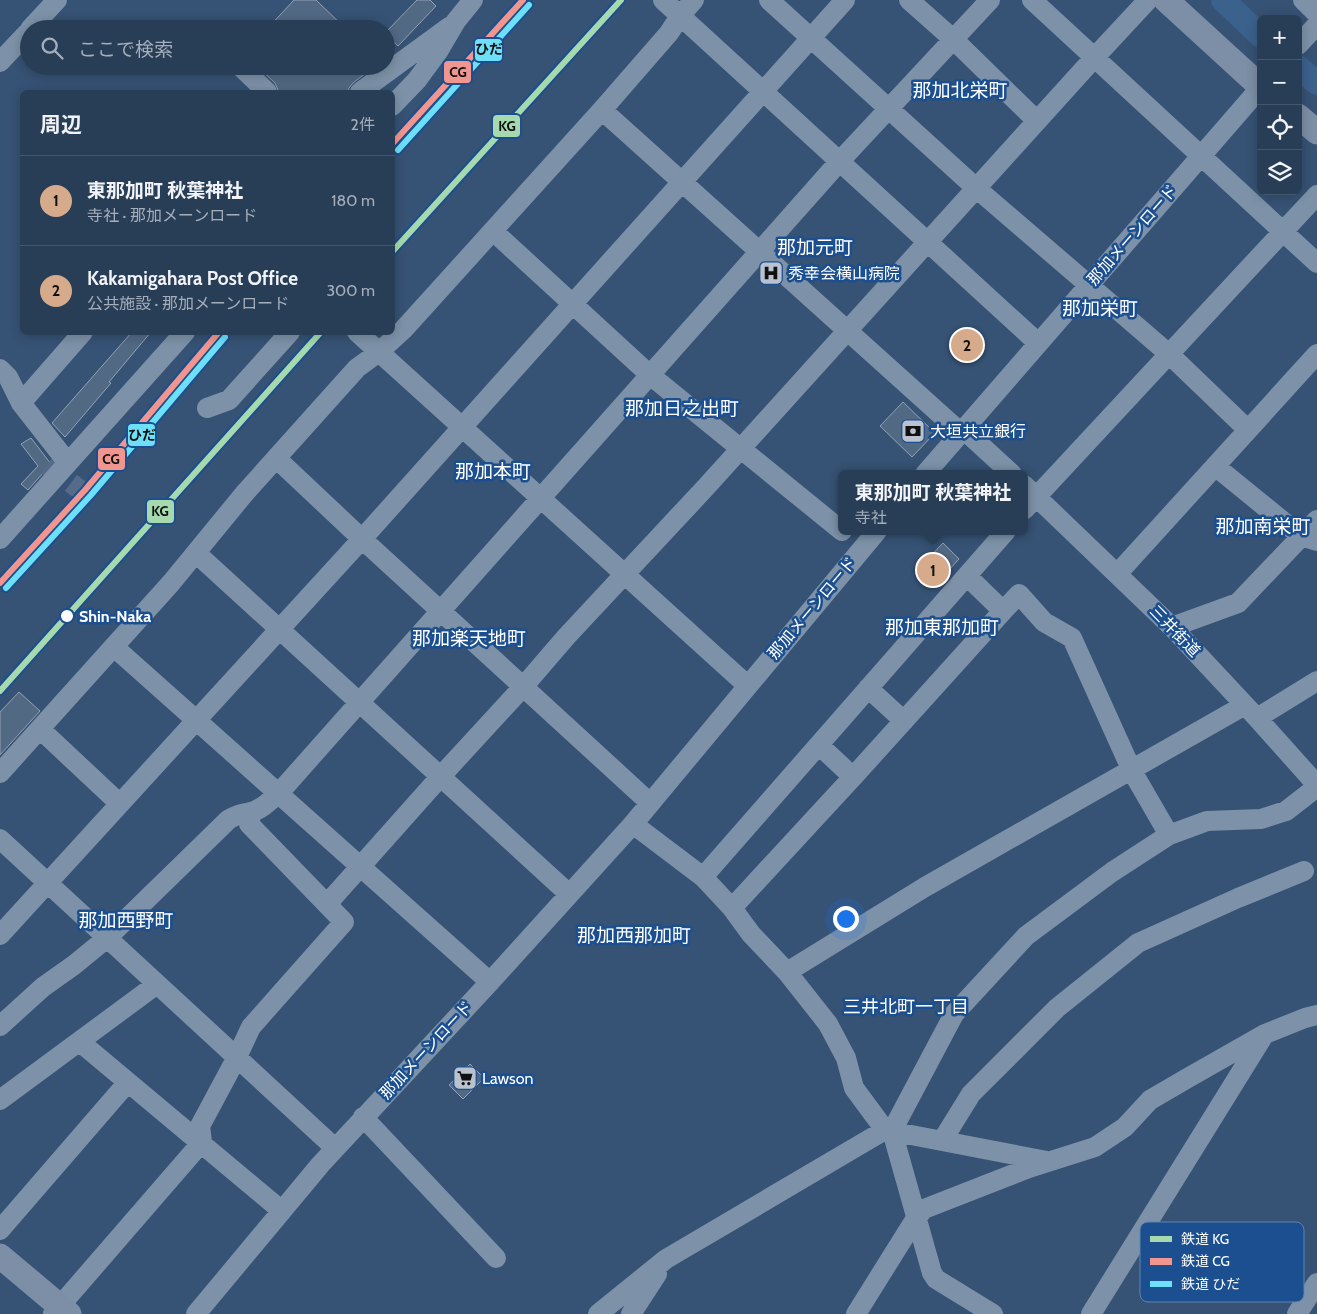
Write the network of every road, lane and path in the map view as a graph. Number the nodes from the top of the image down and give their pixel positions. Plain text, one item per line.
1 (57, 0) edge
2 (473, 0) edge
3 (663, 0) edge
4 (694, 0) edge
5 (769, 0) edge
6 (845, 0) edge
7 (909, 0) edge
8 (990, 0) edge
9 (1032, 0) edge
10 (1148, 0) edge
11 (1166, 0) edge
12 (1303, 0) edge
13 (680, 16) junction
14 (39, 20) edge
15 (456, 21) junction
16 (1316, 25) edge
17 (811, 38) junction
18 (953, 40) junction
19 (20, 41) edge
20 (1302, 41) edge
21 (1094, 58) junction
22 (0, 62) edge
23 (395, 66) edge
24 (249, 75) edge
25 (383, 75) edge
26 (1257, 83) edge
27 (265, 90) edge
28 (363, 90) edge
29 (762, 91) junction
30 (1257, 92) edge
31 (395, 103) edge
32 (890, 108) junction
33 (602, 110) junction
34 (1302, 119) edge
35 (1037, 121) junction
36 (1317, 132) edge
37 (1201, 156) junction
38 (839, 162) junction
39 (682, 182) junction
40 (976, 188) junction
41 (1317, 195) edge
42 (493, 231) junction
43 (1283, 232) junction
44 (929, 242) junction
45 (760, 252) junction
46 (1317, 263) edge
47 (1088, 286) junction
48 (572, 304) junction
49 (847, 331) junction
50 (80, 335) edge
51 (182, 335) edge
52 (287, 335) edge
53 (360, 335) edge
54 (1038, 343) junction
55 (379, 352) junction
56 (1169, 354) junction
57 (1317, 354) edge
58 (0, 369) edge
59 (650, 375) junction
60 (21, 403) junction
61 (207, 408) dead end
62 (462, 427) junction
63 (1247, 429) junction
64 (962, 431) junction
65 (741, 449) junction
66 (276, 458) junction
67 (68, 463) junction
68 (1215, 466) junction
69 (928, 470) edge
70 (1007, 470) edge
71 (1028, 497) edge
72 (541, 498) junction
73 (1317, 520) edge
74 (838, 528) edge
75 (847, 535) edge
76 (873, 535) edge
77 (1003, 535) edge
78 (0, 539) edge
79 (362, 539) junction
80 (1309, 539) edge
81 (862, 548) junction
82 (196, 553) junction
83 (1118, 573) junction
84 (625, 574) junction
85 (967, 576) junction
86 (441, 611) junction
87 (1003, 612) junction
88 (1172, 627) junction
89 (280, 628) junction
90 (114, 647) junction
91 (1317, 682) edge
92 (748, 686) junction
93 (523, 687) junction
94 (868, 688) junction
95 (360, 702) junction
96 (1251, 711) junction
97 (196, 719) junction
98 (904, 721) junction
99 (40, 730) junction
100 (818, 745) junction
101 (1132, 771) junction
102 (0, 773) edge
103 (441, 776) junction
104 (853, 777) junction
105 (1317, 786) edge
106 (279, 793) junction
107 (120, 804) junction
108 (650, 804) junction
109 (252, 812) junction
110 (633, 824) junction
111 (1169, 835) junction
112 (0, 839) edge
113 (361, 867) junction
114 (1304, 871) dead end
115 (703, 877) junction
116 (48, 883) junction
117 (569, 894) junction
118 (327, 904) junction
119 (732, 908) junction
120 (0, 935) edge
121 (107, 938) junction
122 (787, 972) junction
123 (490, 982) junction
124 (157, 984) junction
125 (1317, 1015) edge
126 (0, 1026) edge
127 (1265, 1034) junction
128 (80, 1042) junction
129 (237, 1057) junction
130 (128, 1082) junction
131 (0, 1100) edge
132 (363, 1117) junction
133 (888, 1130) junction
134 (942, 1140) junction
135 (202, 1142) junction
136 (334, 1148) junction
137 (1051, 1162) junction
138 (282, 1211) junction
139 (916, 1218) junction
140 (1148, 1222) edge
141 (0, 1230) edge
142 (1140, 1235) edge
143 (0, 1256) edge
144 (496, 1258) dead end
145 (666, 1259) junction
146 (1317, 1283) edge
147 (61, 1311) edge
148 (196, 1314) edge
149 (598, 1314) edge
150 (631, 1314) edge
151 (856, 1314) edge
152 (993, 1314) edge
153 (1091, 1314) edge
154 (1297, 1314) edge

1 - 14 street
2 - 15 street
3 - 13 street
4 - 13 street
5 - 17 street
6 - 17 street
7 - 18 street
8 - 18 street
9 - 21 street
10 - 21 street
11 - 26 main road
12 - 16 street
13 - 29 street
13 - 33 street
15 - 23 street
15 - 31 street
16 - 20 street
17 - 29 street
17 - 32 street
18 - 32 street
18 - 35 street
19 - 22 street
21 - 35 street
21 - 37 street
24 - 27 street
25 - 28 street
29 - 38 street
29 - 39 street
30 - 37 street, 那加メーンロード
32 - 38 street
32 - 40 street
33 - 39 street
33 - 42 street
34 - 36 main road
35 - 40 street
37 - 43 street
37 - 47 street, 那加メーンロード
38 - 44 street
38 - 45 street
39 - 45 street
39 - 48 street
40 - 44 street
40 - 47 street
41 - 43 street
42 - 48 street
42 - 55 street
43 - 46 street
43 - 56 street
44 - 49 street
44 - 54 street
45 - 49 street
45 - 59 street
47 - 54 street, 那加メーンロード
47 - 56 street
48 - 59 street
48 - 62 street
49 - 64 street
49 - 65 street
50 - 60 street
51 - 67 street
52 - 61 street
53 - 55 street
54 - 64 street, 那加メーンロード
55 - 62 street
55 - 66 street
56 - 63 street
56 - 71 street
57 - 63 street
58 - 60 street
59 - 65 street
59 - 72 street
60 - 67 street
62 - 72 street
62 - 79 street
63 - 68 street
64 - 69 street, 那加メーンロード
64 - 70 street
65 - 74 street
65 - 84 street
66 - 79 street
66 - 82 street
67 - 78 street
68 - 80 street
68 - 83 street
71 - 83 street, 三井街道
72 - 84 street
72 - 86 street
73 - 80 street
75 - 81 street
76 - 81 street, 那加メーンロード
77 - 85 street
79 - 86 street
79 - 89 street
80 - 88 street
81 - 92 street, 那加メーンロード
82 - 89 street
82 - 90 street
83 - 88 street, 三井街道
84 - 92 street
84 - 93 street
85 - 87 street
85 - 94 street
86 - 93 street
86 - 95 street
87 - 98 street
87 - 101 street
88 - 96 street, 三井街道
89 - 95 street
89 - 97 street
90 - 97 street
90 - 99 street
91 - 96 street
92 - 108 street, 那加メーンロード
93 - 103 street
93 - 108 street
94 - 98 street
94 - 100 street
95 - 103 street
95 - 106 street
96 - 101 street
96 - 105 street, 三井街道
97 - 106 street
97 - 107 street
98 - 104 street
99 - 102 street
99 - 107 street
100 - 104 street
100 - 115 street
101 - 111 street
101 - 122 street
103 - 113 street
103 - 117 street
104 - 119 street
105 - 111 street
106 - 109 street
106 - 113 street
107 - 116 street
108 - 110 street, 那加メーンロード
109 - 118 street
109 - 121 street
110 - 115 street
110 - 117 street, 那加メーンロード
111 - 133 street
112 - 116 street
113 - 118 street
113 - 123 street
114 - 134 street
115 - 119 street
116 - 120 street
116 - 121 street
117 - 123 street, 那加メーンロード
118 - 129 street
119 - 122 street
121 - 124 street
121 - 126 street
122 - 133 street
123 - 132 street, 那加メーンロード
124 - 128 street
124 - 129 street
125 - 127 street
127 - 137 street
127 - 140 street
128 - 130 street
128 - 131 street
129 - 135 street
129 - 136 street
130 - 135 street
130 - 141 street
132 - 136 street, 那加メーンロード
132 - 144 street
133 - 134 street
133 - 139 street
133 - 145 street
134 - 137 street
135 - 138 street
135 - 147 street
136 - 138 street, 那加メーンロード
137 - 139 street
138 - 148 street
139 - 151 street
139 - 152 street
142 - 153 street
143 - 147 main road
145 - 149 street
145 - 150 street
146 - 154 street

